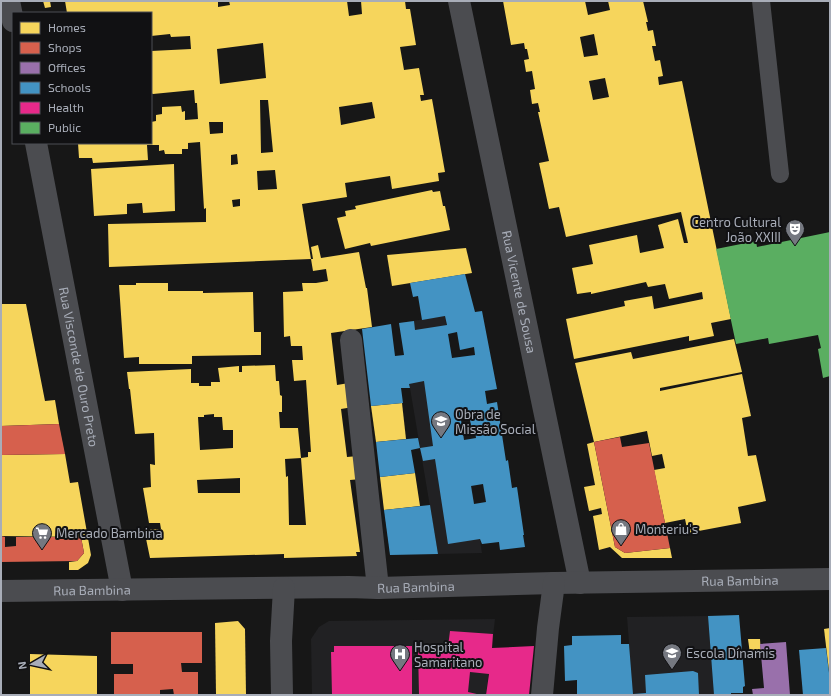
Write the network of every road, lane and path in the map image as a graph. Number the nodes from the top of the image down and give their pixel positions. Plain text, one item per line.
1 (9, 1) edge
2 (459, 1) edge
3 (761, 1) edge
4 (12, 16) edge
5 (36, 144) edge
6 (780, 174) dead end
7 (351, 340) dead end
8 (830, 579) edge
9 (554, 583) junction
10 (580, 583) junction
11 (284, 588) junction
12 (378, 588) junction
13 (122, 590) junction
14 (1, 591) edge
15 (282, 695) edge
16 (542, 695) edge

1 - 4 street
2 - 10 street, Rua Vicente de Sousa
3 - 6 lane
5 - 13 street, Rua Visconde de Ouro Preto
7 - 12 street
8 - 10 street, Rua Bambina
9 - 10 street, Rua Bambina
9 - 12 street, Rua Bambina
9 - 16 street
11 - 12 street, Rua Bambina
11 - 13 street, Rua Bambina
11 - 15 street
13 - 14 street, Rua Bambina

